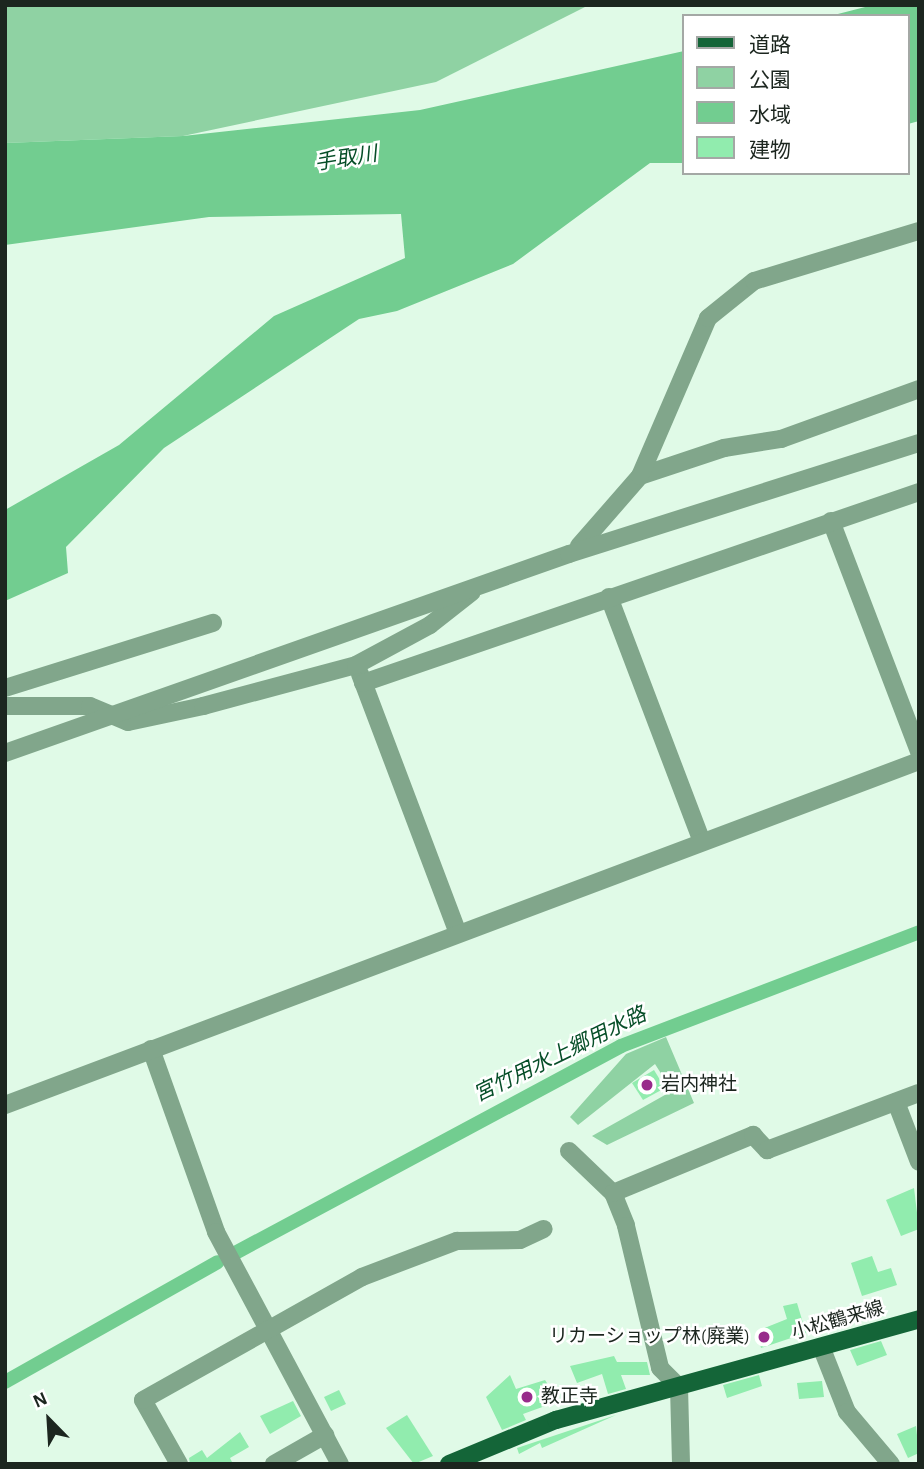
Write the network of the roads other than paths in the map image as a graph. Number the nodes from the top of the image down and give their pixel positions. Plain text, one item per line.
1 (919, 231) edge
2 (919, 389) edge
3 (919, 443) edge
4 (640, 476) junction
5 (919, 492) edge
6 (831, 521) junction
7 (569, 554) junction
8 (472, 588) junction
9 (609, 597) junction
10 (213, 623) dead end
11 (356, 665) junction
12 (363, 683) junction
13 (5, 688) edge
14 (5, 706) edge
15 (113, 715) junction
16 (919, 752) edge
17 (5, 753) edge
18 (919, 761) edge
19 (702, 842) junction
20 (458, 933) junction
21 (151, 1049) junction
22 (919, 1093) edge
23 (896, 1102) junction
24 (5, 1105) edge
25 (569, 1151) dead end
26 (919, 1162) edge
27 (613, 1193) junction
28 (544, 1229) dead end
29 (919, 1320) edge
30 (270, 1328) junction
31 (822, 1349) junction
32 (677, 1382) junction
33 (325, 1434) junction
34 (477, 1458) edge
35 (179, 1464) edge
36 (274, 1464) edge
37 (340, 1464) edge
38 (449, 1464) edge
39 (681, 1464) edge
40 (891, 1464) edge

1 - 4 street
2 - 4 street
3 - 7 street
4 - 7 street
5 - 6 street
6 - 9 street
6 - 16 street
7 - 8 street
8 - 11 street
8 - 15 street
9 - 12 street
9 - 19 street
10 - 13 street
11 - 12 street
11 - 15 street
12 - 20 street
14 - 15 street
15 - 17 street
18 - 19 street
19 - 20 street
20 - 21 street
21 - 24 street
21 - 30 street
22 - 23 street
23 - 26 street
23 - 27 street
25 - 27 street
27 - 32 street
28 - 30 street
29 - 31 main road, 小松鶴来線
30 - 33 street
30 - 35 street
31 - 32 main road, 小松鶴来線
31 - 40 street
32 - 34 main road, 小松鶴来線
32 - 39 street
33 - 36 street
33 - 37 street
34 - 38 main road, 小松鶴来線

